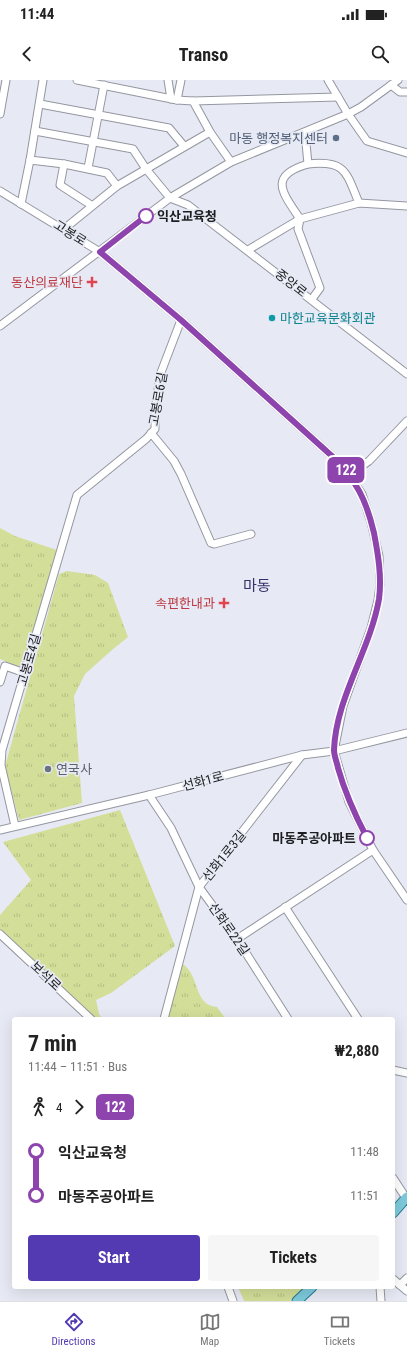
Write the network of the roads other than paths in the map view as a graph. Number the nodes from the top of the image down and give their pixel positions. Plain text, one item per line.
1 (6, 80) edge
2 (43, 80) edge
3 (76, 80) edge
4 (168, 80) edge
5 (181, 80) edge
6 (328, 80) edge
7 (398, 80) edge
8 (85, 81) edge
9 (391, 85) junction
10 (104, 86) junction
11 (407, 92) edge
12 (2, 97) edge
13 (338, 97) junction
14 (174, 100) junction
15 (194, 101) junction
16 (40, 104) junction
17 (0, 114) edge
18 (99, 114) junction
19 (348, 114) junction
20 (35, 131) junction
21 (210, 132) junction
22 (305, 133) junction
23 (93, 140) junction
24 (184, 146) junction
25 (406, 154) edge
26 (30, 160) junction
27 (231, 162) junction
28 (64, 164) junction
29 (308, 164) junction
30 (88, 168) junction
31 (146, 169) junction
32 (117, 186) junction
33 (0, 191) edge
34 (170, 198) junction
35 (359, 203) junction
36 (21, 204) junction
37 (91, 205) junction
38 (407, 206) edge
39 (300, 219) junction
40 (64, 229) junction
41 (248, 250) junction
42 (100, 252) junction
43 (312, 299) junction
44 (181, 320) junction
45 (0, 326) edge
46 (407, 374) edge
47 (407, 421) edge
48 (151, 433) junction
49 (349, 475) junction
50 (77, 495) joint
51 (251, 534) dead end
52 (25, 673) junction
53 (0, 682) edge
54 (407, 733) edge
55 (1, 750) edge
56 (334, 751) junction
57 (302, 755) junction
58 (149, 795) junction
59 (16, 826) junction
60 (0, 830) edge
61 (373, 850) junction
62 (199, 887) junction
63 (407, 900) edge
64 (285, 907) junction
65 (0, 934) edge
66 (237, 939) junction
67 (283, 1010) junction
68 (89, 1017) edge
69 (165, 1017) edge
70 (287, 1017) edge
71 (290, 1017) edge
72 (357, 1017) edge
73 (395, 1070) edge
74 (407, 1073) edge
75 (395, 1181) edge
76 (407, 1198) edge
77 (395, 1211) edge
78 (407, 1278) edge
79 (395, 1281) edge
80 (400, 1285) junction
81 (229, 1289) edge
82 (310, 1289) edge
83 (380, 1289) edge
84 (407, 1291) edge
85 (233, 1301) edge
86 (297, 1301) edge
87 (381, 1301) edge

1 - 12 street
2 - 16 street
3 - 8 street
4 - 14 street
5 - 14 street
6 - 13 street
7 - 9 street
8 - 10 street
9 - 11 street
9 - 19 street
10 - 14 street
10 - 18 street
12 - 17 street
13 - 15 street
13 - 19 street
14 - 15 street
15 - 21 street
16 - 18 street
16 - 20 street
18 - 23 street
18 - 24 street
19 - 22 street
19 - 25 street
20 - 23 street
20 - 26 street
21 - 24 street
21 - 27 street
22 - 27 street
22 - 29 street
23 - 30 street
23 - 31 street
24 - 31 street
26 - 28 street
26 - 36 street
27 - 34 street
28 - 30 street
28 - 37 street
29 - 35 street
29 - 39 street
30 - 32 street
31 - 32 street
31 - 34 street
32 - 37 street
33 - 36 street, 고봉로
34 - 41 street, 중앙로
34 - 42 street
35 - 38 street
35 - 39 street
36 - 40 street, 고봉로
37 - 40 street
39 - 41 street
39 - 43 street
40 - 42 street, 고봉로
41 - 43 street, 중앙로
42 - 44 street, 고봉로
42 - 45 street
43 - 46 street, 중앙로
44 - 48 street, 고봉로6길
44 - 49 street, 고봉로
47 - 49 street
48 - 50 street, 고봉로6길
48 - 51 street
49 - 56 street, 고봉로
50 - 52 street, 고봉로4길
52 - 53 street
52 - 55 street, 고봉로4길
54 - 56 street, 선화1로
55 - 59 street, 고봉로4길
56 - 57 street, 선화1로
56 - 61 street, 고봉로
57 - 58 street, 선화1로
57 - 62 street, 선화1로3길
58 - 59 street, 선화1로
58 - 62 street, 선화로22길
59 - 60 street, 선화1로
61 - 63 street, 고봉로
61 - 64 street
62 - 66 street, 선화로22길
62 - 69 street, 선화1로3길
64 - 66 street
64 - 72 street
65 - 68 street, 보석로
66 - 67 street, 선화로22길
67 - 70 street, 선화로22길
67 - 71 street
73 - 74 street
75 - 76 street
76 - 77 main road
78 - 80 street
79 - 80 street
80 - 84 street
81 - 85 street
82 - 86 main road
83 - 87 street

